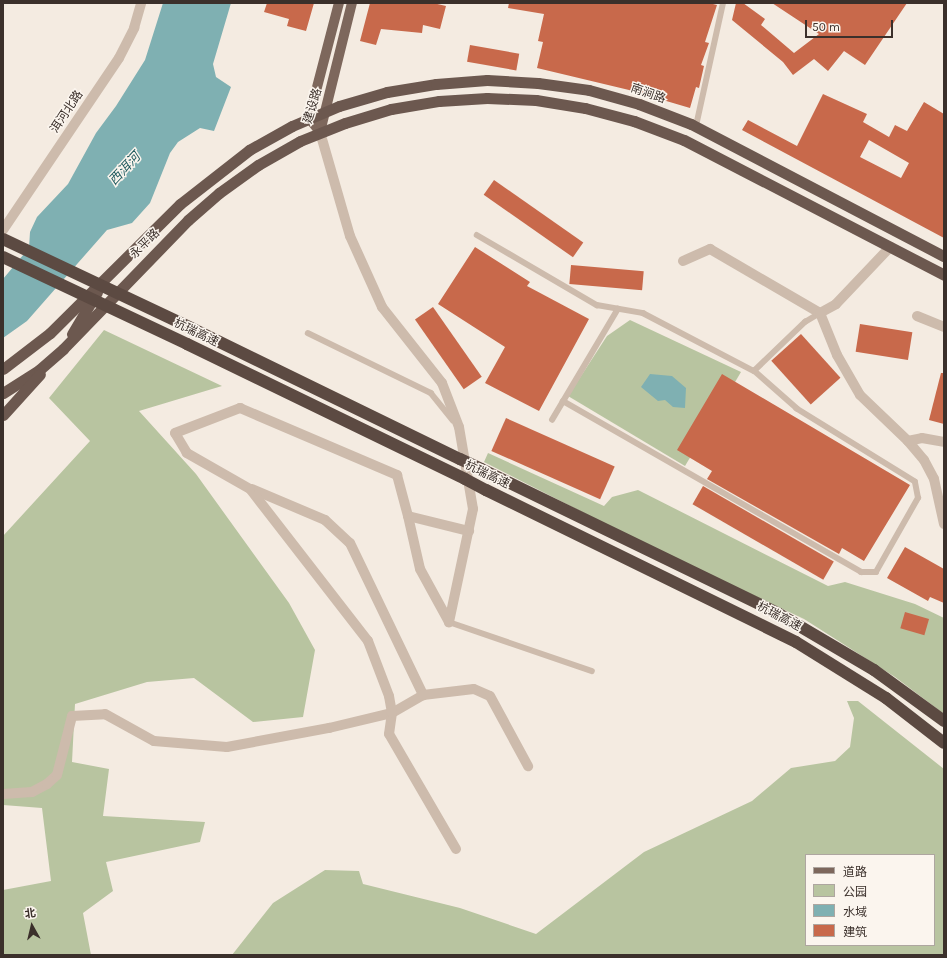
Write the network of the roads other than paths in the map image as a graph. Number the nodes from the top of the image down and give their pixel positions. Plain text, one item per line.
1 (141, 3) edge
2 (339, 3) edge
3 (352, 3) edge
4 (723, 3) edge
5 (316, 115) junction
6 (696, 126) junction
7 (320, 132) junction
8 (3, 230) edge
9 (477, 236) dead end
10 (3, 239) edge
11 (890, 247) junction
12 (944, 256) edge
13 (3, 257) edge
14 (683, 261) dead end
15 (944, 275) edge
16 (106, 276) junction
17 (618, 309) junction
18 (820, 313) junction
19 (918, 316) dead end
20 (944, 327) edge
21 (308, 333) dead end
22 (63, 349) junction
23 (3, 369) edge
24 (754, 372) junction
25 (3, 393) edge
26 (563, 401) junction
27 (3, 415) edge
28 (552, 420) dead end
29 (459, 427) junction
30 (908, 441) junction
31 (944, 442) edge
32 (250, 489) junction
33 (408, 516) junction
34 (944, 524) edge
35 (469, 531) junction
36 (449, 622) junction
37 (592, 671) dead end
38 (423, 695) junction
39 (392, 713) junction
40 (944, 721) edge
41 (944, 743) edge
42 (528, 766) dead end
43 (3, 794) edge
44 (456, 848) dead end

1 - 8 street, 洱河北路
2 - 5 main road, 建设路
3 - 5 main road, 建设路
4 - 6 lane
5 - 6 highway, 南涧路
5 - 7 main road, 建设路
5 - 7 main road, 建设路
5 - 16 highway, 永平路
6 - 12 highway, 南涧路
7 - 11 highway
7 - 22 highway, 永平路
7 - 29 street
9 - 17 lane
10 - 40 highway, 杭瑞高速, bridge
11 - 15 highway
11 - 18 street
13 - 41 highway, 杭瑞高速, bridge
14 - 18 street
16 - 22 highway
16 - 23 highway, 永平路
17 - 24 lane
17 - 26 lane
18 - 24 lane
18 - 30 street
19 - 20 street
21 - 29 lane
22 - 25 highway, 永平路
22 - 27 highway
24 - 26 lane
26 - 28 lane
29 - 35 street
30 - 31 street
30 - 34 street
32 - 33 street
32 - 38 street
32 - 39 street
33 - 35 street
33 - 36 street
35 - 36 street
36 - 37 lane
38 - 39 street
38 - 42 street
39 - 43 street
39 - 44 street

